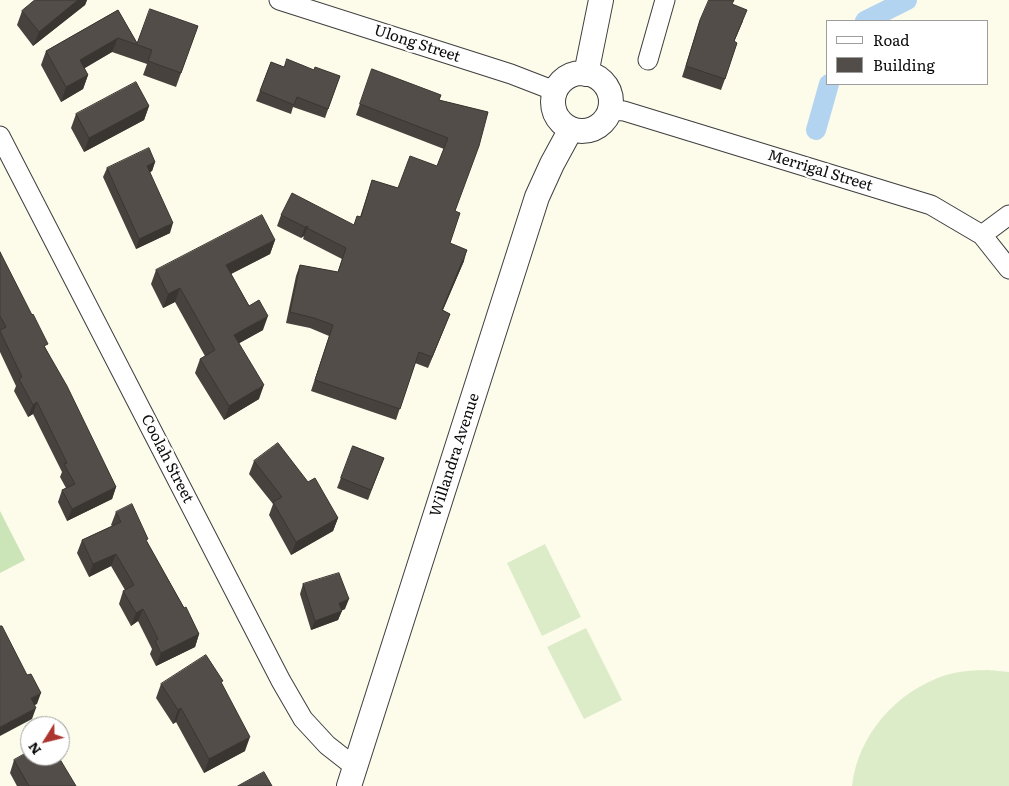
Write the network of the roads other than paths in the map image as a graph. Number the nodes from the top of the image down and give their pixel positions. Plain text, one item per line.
1 (279, 0) edge
2 (601, 0) edge
3 (666, 0) edge
4 (648, 60) dead end
5 (586, 74) junction
6 (555, 91) junction
7 (610, 110) junction
8 (571, 129) junction
9 (0, 136) edge
10 (1009, 215) edge
11 (982, 235) junction
12 (1009, 269) edge
13 (352, 777) edge

1 - 6 street, Ulong Street
2 - 5 street
3 - 4 street
5 - 6 street
5 - 7 street
6 - 8 street
7 - 8 street
7 - 11 street, Merrigal Street
8 - 13 street, Willandra Avenue
9 - 13 street, Coolah Street
10 - 11 street
11 - 12 street, Merrigal Street

